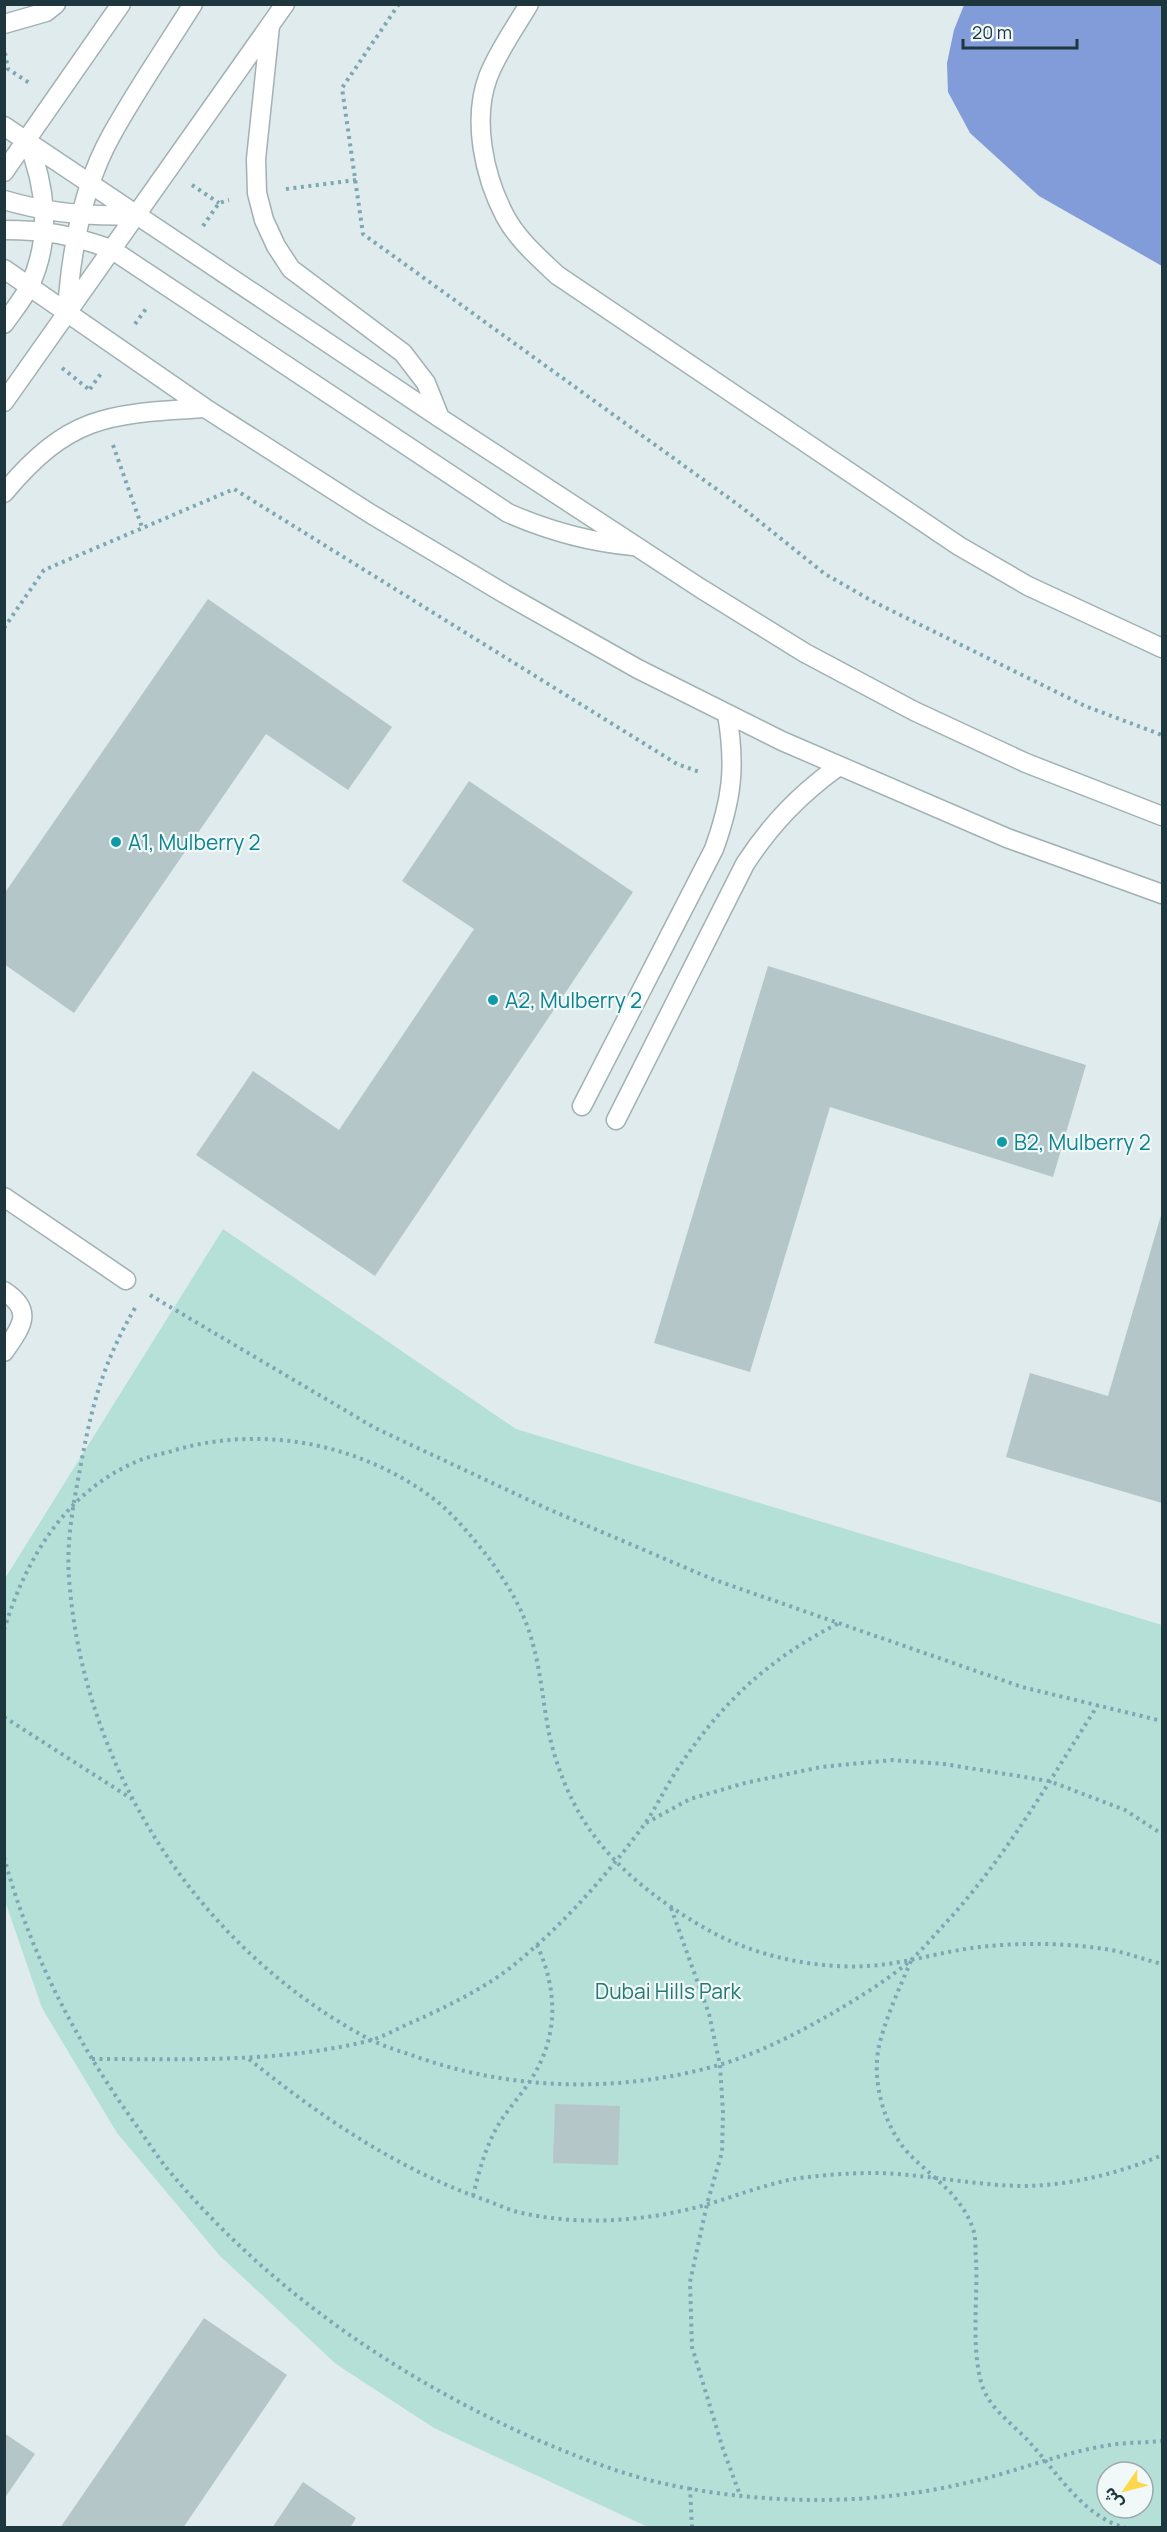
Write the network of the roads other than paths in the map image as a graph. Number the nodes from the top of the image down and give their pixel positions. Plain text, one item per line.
1 (56, 4) edge
2 (121, 4) edge
3 (193, 4) edge
4 (285, 4) edge
5 (530, 4) edge
6 (4, 24) edge
7 (270, 26) junction
8 (4, 126) edge
9 (26, 140) junction
10 (4, 172) edge
11 (91, 183) junction
12 (4, 200) edge
13 (44, 210) junction
14 (81, 214) junction
15 (136, 215) junction
16 (4, 230) edge
17 (44, 230) junction
18 (76, 237) junction
19 (111, 249) junction
20 (4, 269) edge
21 (30, 286) junction
22 (67, 312) junction
23 (4, 324) edge
24 (4, 402) edge
25 (205, 408) junction
26 (440, 418) junction
27 (4, 493) edge
28 (635, 546) junction
29 (1162, 648) edge
30 (726, 714) junction
31 (839, 766) junction
32 (1162, 816) edge
33 (1162, 894) edge
34 (582, 1106) dead end
35 (616, 1120) dead end
36 (4, 1197) edge
37 (126, 1280) road end
38 (4, 1291) edge
39 (4, 1352) edge

1 - 6 street
2 - 9 street
3 - 11 street
4 - 7 street
5 - 29 street
7 - 15 street
7 - 26 street
8 - 9 street
9 - 10 street
9 - 11 street
9 - 13 street
11 - 14 street
11 - 15 street
12 - 13 street
13 - 14 street
13 - 17 street
14 - 15 street
14 - 18 street
15 - 19 street
15 - 26 street
16 - 17 street
17 - 18 street
17 - 21 street
18 - 19 street
18 - 22 street
19 - 22 street
19 - 28 street
20 - 21 street
21 - 22 street
21 - 23 street
22 - 24 street
22 - 25 street
25 - 27 street
25 - 30 street
26 - 28 street
28 - 32 street
30 - 31 street
30 - 34 street
31 - 33 street
31 - 35 street
36 - 37 street
38 - 39 street

